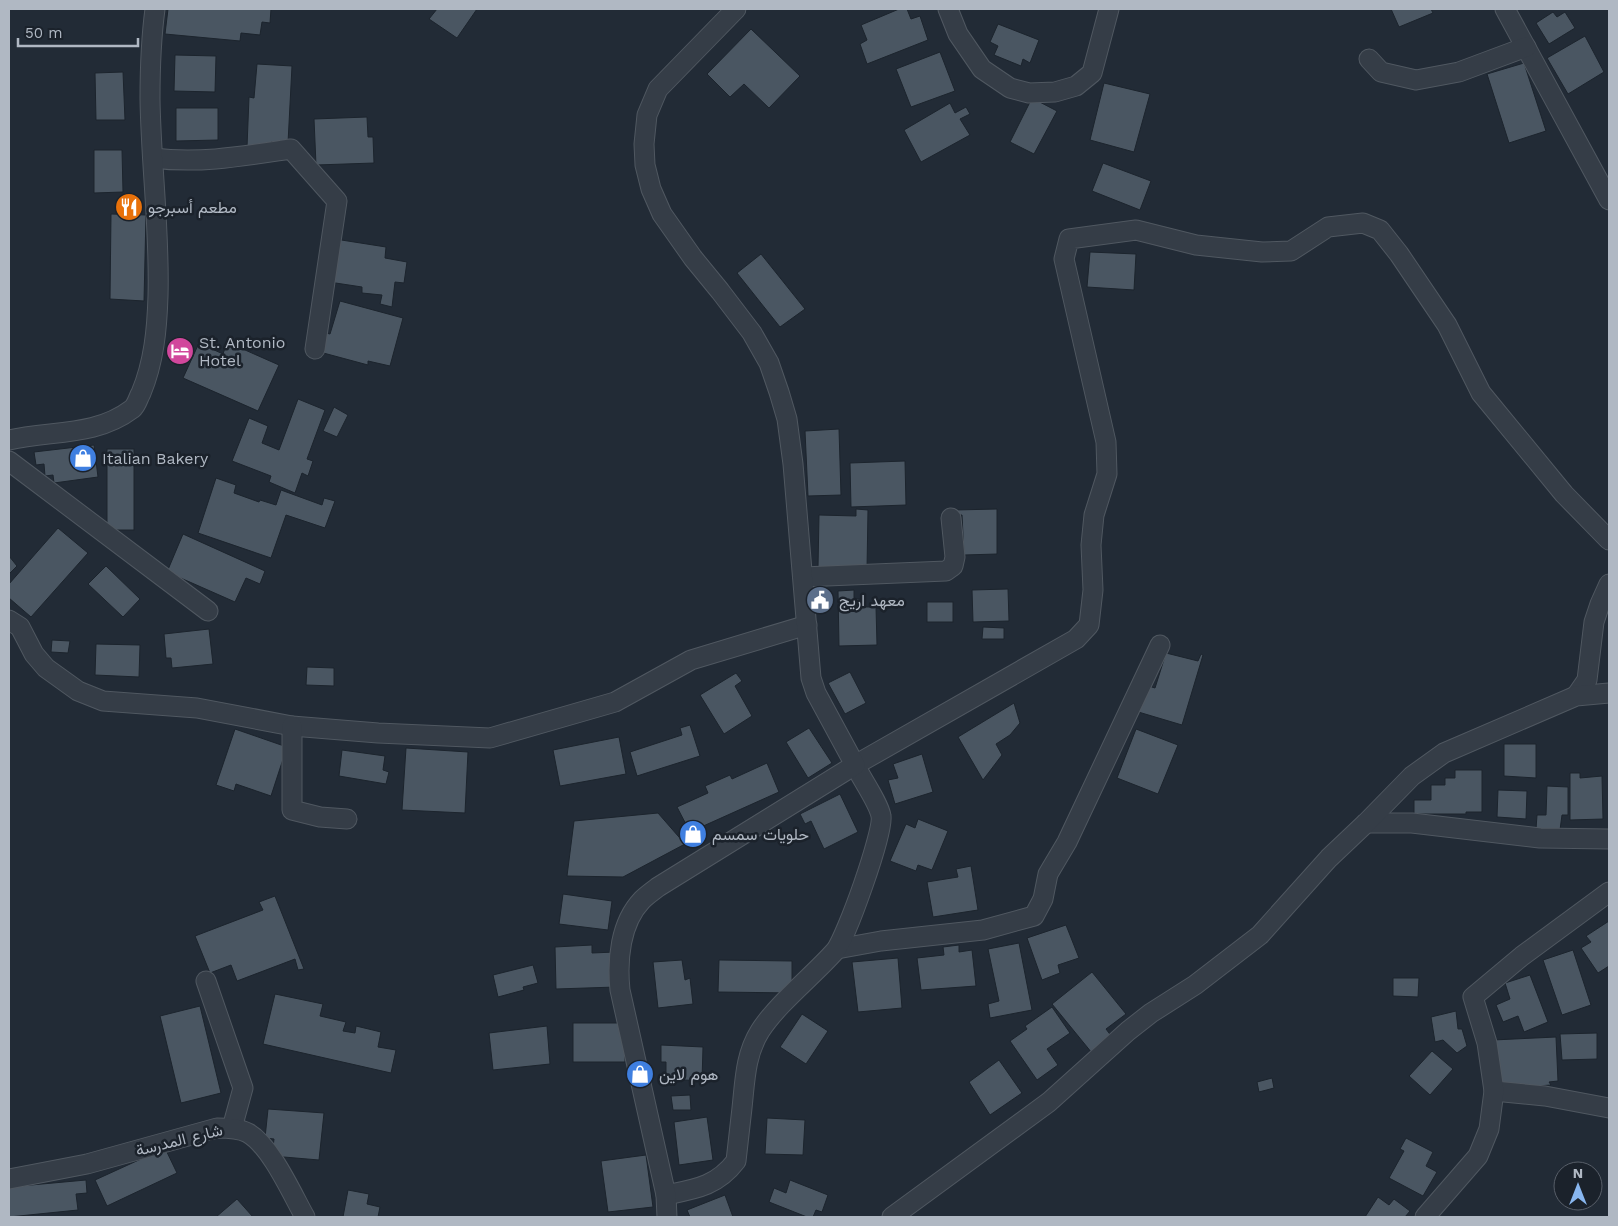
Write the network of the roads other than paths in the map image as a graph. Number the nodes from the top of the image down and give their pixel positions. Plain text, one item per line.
1 (156, 9) edge
2 (736, 9) edge
3 (948, 9) edge
4 (1109, 9) edge
5 (1505, 9) edge
6 (1526, 47) junction
7 (1369, 59) dead end
8 (153, 158) junction
9 (1609, 200) edge
10 (315, 348) dead end
11 (9, 440) edge
12 (9, 461) edge
13 (952, 518) dead end
14 (1609, 540) edge
15 (803, 577) junction
16 (1609, 584) edge
17 (208, 612) dead end
18 (9, 620) edge
19 (807, 625) junction
20 (1160, 645) dead end
21 (1590, 654) junction
22 (1609, 687) edge
23 (1609, 693) edge
24 (1576, 696) junction
25 (292, 726) junction
26 (854, 765) junction
27 (347, 819) dead end
28 (1366, 823) junction
29 (1609, 839) edge
30 (1609, 892) edge
31 (837, 949) junction
32 (206, 981) dead end
33 (1494, 1091) junction
34 (1609, 1108) edge
35 (232, 1128) junction
36 (9, 1179) edge
37 (666, 1194) junction
38 (305, 1217) edge
39 (667, 1217) edge
40 (892, 1217) edge
41 (1425, 1217) edge

1 - 8 street
2 - 15 street
3 - 4 street
5 - 6 street
6 - 7 street
6 - 9 street
8 - 10 street
8 - 11 street
12 - 17 street
13 - 15 street
14 - 26 street
15 - 19 street
16 - 21 street
18 - 25 street
19 - 25 street
19 - 26 street
20 - 31 street
21 - 22 street
21 - 24 street
23 - 24 street
24 - 28 street
25 - 27 street
26 - 31 street
26 - 37 street
28 - 29 street
28 - 40 street
30 - 33 street
31 - 37 street
32 - 35 street
33 - 34 street
33 - 41 street
35 - 36 street, شارع المدرسة
35 - 38 street, شارع المدرسة
37 - 39 street

